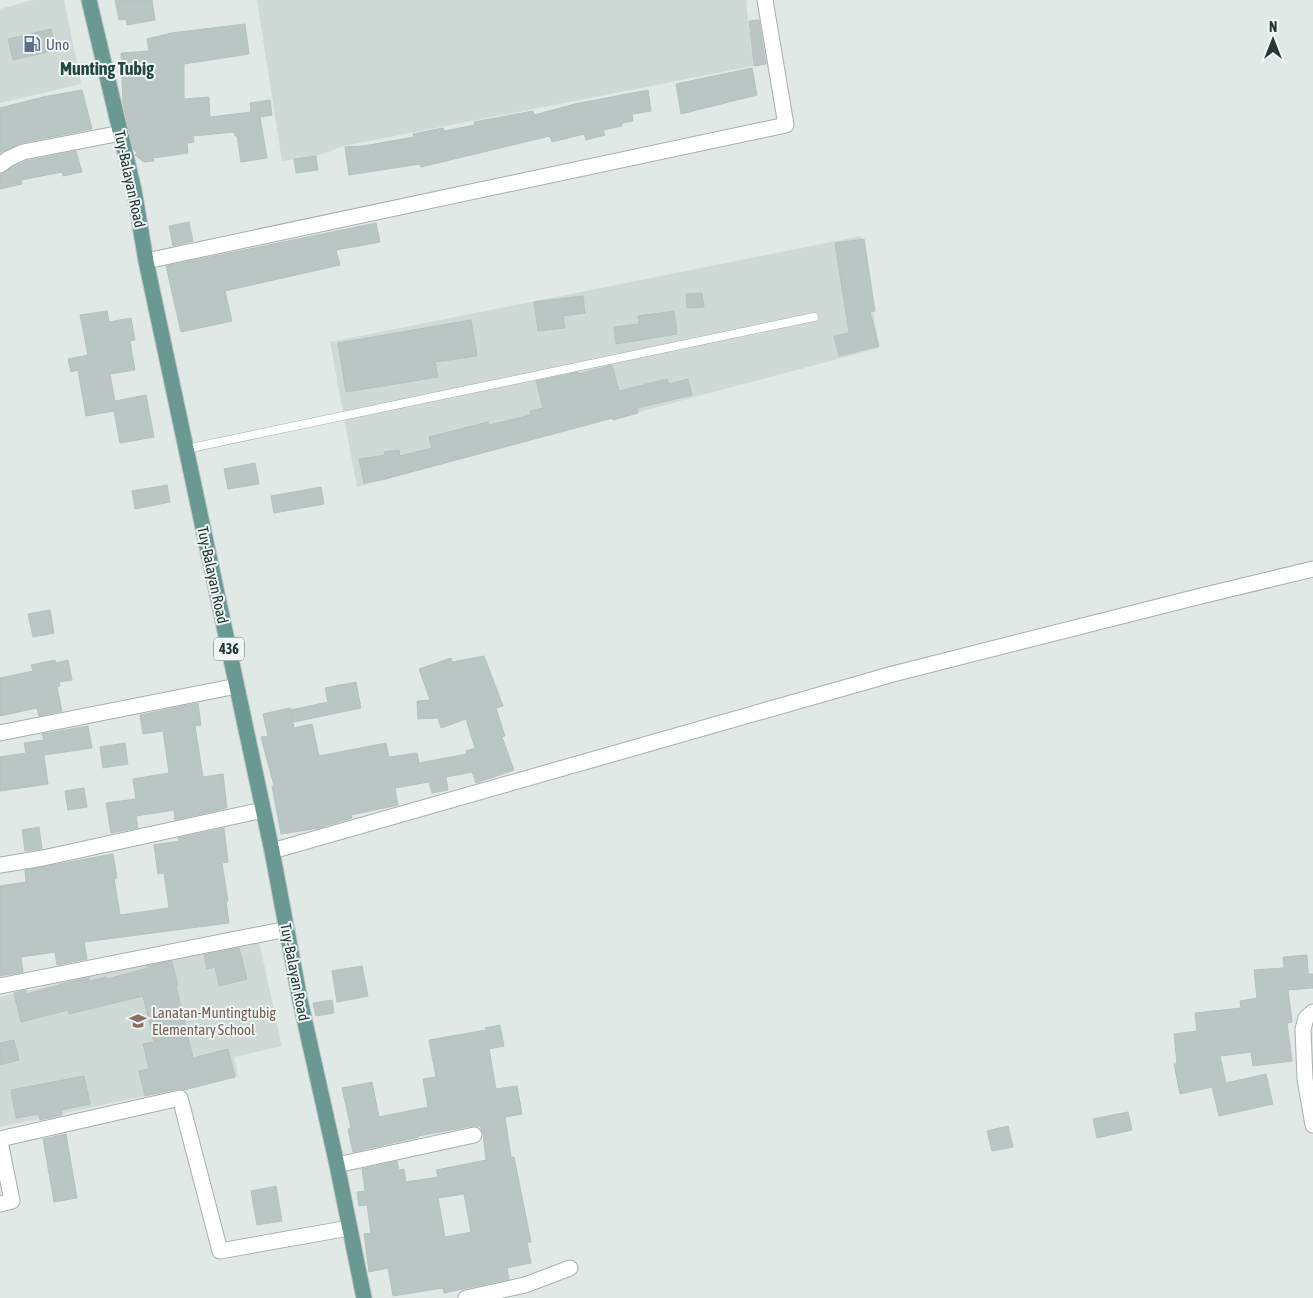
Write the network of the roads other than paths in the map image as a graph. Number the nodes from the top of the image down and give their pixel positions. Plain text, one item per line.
1 (89, 0) edge
2 (765, 0) edge
3 (121, 133) junction
4 (0, 165) edge
5 (146, 261) junction
6 (814, 317) dead end
7 (186, 449) junction
8 (1313, 569) edge
9 (237, 686) junction
10 (0, 733) edge
11 (263, 810) junction
12 (272, 851) junction
13 (0, 865) edge
14 (286, 929) junction
15 (0, 986) edge
16 (1313, 1012) edge
17 (1313, 1124) edge
18 (474, 1135) dead end
19 (0, 1140) edge
20 (337, 1165) junction
21 (0, 1204) edge
22 (349, 1228) junction
23 (570, 1268) dead end
24 (364, 1298) edge
25 (466, 1298) edge

1 - 3 main road, Tuy-Balayan Road / 436
2 - 5 street
3 - 4 street
3 - 5 main road, Tuy-Balayan Road / 436
5 - 7 main road, Tuy-Balayan Road / 436
6 - 7 lane
7 - 9 main road, Tuy-Balayan Road / 436
8 - 12 street
9 - 10 street
9 - 11 main road, Tuy-Balayan Road / 436
11 - 12 main road, Tuy-Balayan Road / 436
11 - 13 street
12 - 14 main road, Tuy-Balayan Road / 436
14 - 15 street
14 - 20 main road, Tuy-Balayan Road / 436
16 - 17 street
18 - 20 street
19 - 21 street
19 - 22 street
20 - 22 main road, Tuy-Balayan Road / 436
22 - 24 main road, Tuy-Balayan Road / 436
23 - 25 street

